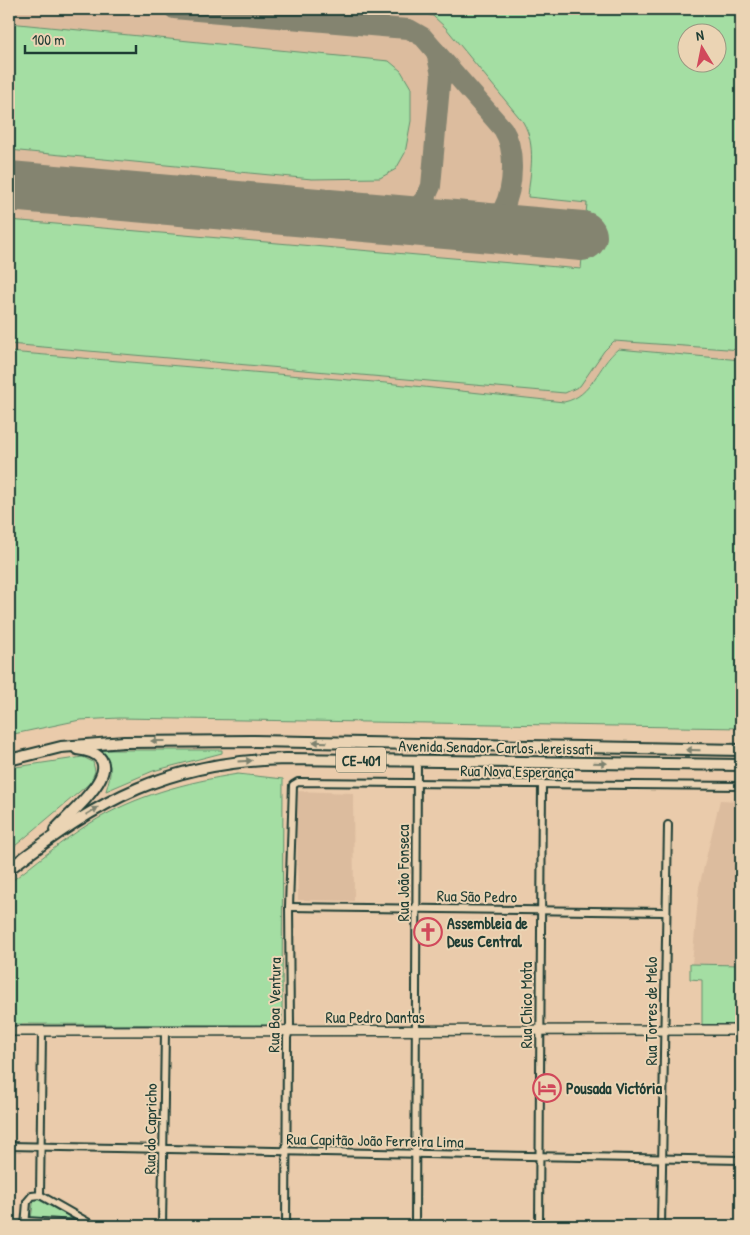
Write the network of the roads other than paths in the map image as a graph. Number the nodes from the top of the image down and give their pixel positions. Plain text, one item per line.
1 (61, 748) junction
2 (741, 750) edge
3 (9, 760) edge
4 (417, 761) junction
5 (741, 765) edge
6 (416, 783) junction
7 (293, 785) joint
8 (542, 785) junction
9 (741, 786) edge
10 (668, 825) dead end
11 (44, 842) junction
12 (9, 869) edge
13 (289, 907) junction
14 (417, 908) junction
15 (541, 911) junction
16 (664, 912) junction
17 (741, 1030) edge
18 (416, 1031) junction
19 (9, 1032) edge
20 (42, 1032) junction
21 (165, 1032) junction
22 (288, 1032) junction
23 (539, 1032) junction
24 (664, 1032) junction
25 (9, 1146) edge
26 (40, 1146) junction
27 (164, 1149) junction
28 (286, 1151) junction
29 (415, 1155) junction
30 (540, 1157) junction
31 (663, 1158) junction
32 (741, 1160) edge
33 (40, 1195) junction
34 (26, 1223) edge
35 (93, 1226) edge
36 (162, 1226) edge
37 (286, 1226) edge
38 (415, 1226) edge
39 (539, 1226) edge
40 (661, 1226) edge

2 -> 1 main road, Avenida Senador Carlos Jereissati / CE-401
1 - 3 main road, Avenida Senador Carlos Jereissati / CE-401
1 - 11 main road
4 -> 5 main road, Avenida Senador Carlos Jereissati / CE-401
4 - 6 street, Rua João Fonseca
11 -> 4 main road, Avenida Senador Carlos Jereissati / CE-401
6 - 7 street, Rua Nova Esperança
6 - 8 street, Rua Nova Esperança
6 - 14 street, Rua João Fonseca
7 - 13 street, Rua Boa Ventura
8 - 9 street, Rua Nova Esperança
8 - 15 street, Rua Chico Mota
10 - 16 street, Rua Torres de Melo
11 - 12 main road, Avenida Senador Carlos Jereissati / CE-401
13 - 14 street, Rua São Pedro
13 - 22 street, Rua Boa Ventura
14 - 15 street, Rua São Pedro
14 - 18 street, Rua João Fonseca
15 - 16 street, Rua São Pedro
15 - 23 street, Rua Chico Mota
16 - 24 street, Rua Torres de Melo
17 - 24 main road, Rua Pedro Dantas
18 - 22 main road, Rua Pedro Dantas
18 - 23 main road, Rua Pedro Dantas
18 - 29 street, Rua João Fonseca
19 - 20 main road, Rua Pedro Dantas
20 - 21 main road, Rua Pedro Dantas
20 - 26 street
21 - 22 main road, Rua Pedro Dantas
21 - 27 street, Rua do Capricho
22 - 28 street, Rua Boa Ventura
23 - 24 main road, Rua Pedro Dantas
23 - 30 street, Rua Chico Mota
24 - 31 street, Rua Torres de Melo
25 - 26 street, Rua Capitão João Ferreira Lima
26 - 27 street, Rua Capitão João Ferreira Lima
26 - 33 street
27 - 28 street, Rua Capitão João Ferreira Lima
27 - 36 street, Rua do Capricho
28 - 29 street, Rua Capitão João Ferreira Lima
28 - 37 street, Rua Boa Ventura
29 - 30 street, Rua Capitão João Ferreira Lima
29 - 38 street, Rua João Fonseca
30 - 31 street, Rua Capitão João Ferreira Lima
30 - 39 street, Rua Chico Mota
31 - 32 street, Rua Capitão João Ferreira Lima
31 - 40 street, Rua Torres de Melo
33 - 34 street
33 - 35 street
34 - 35 street

